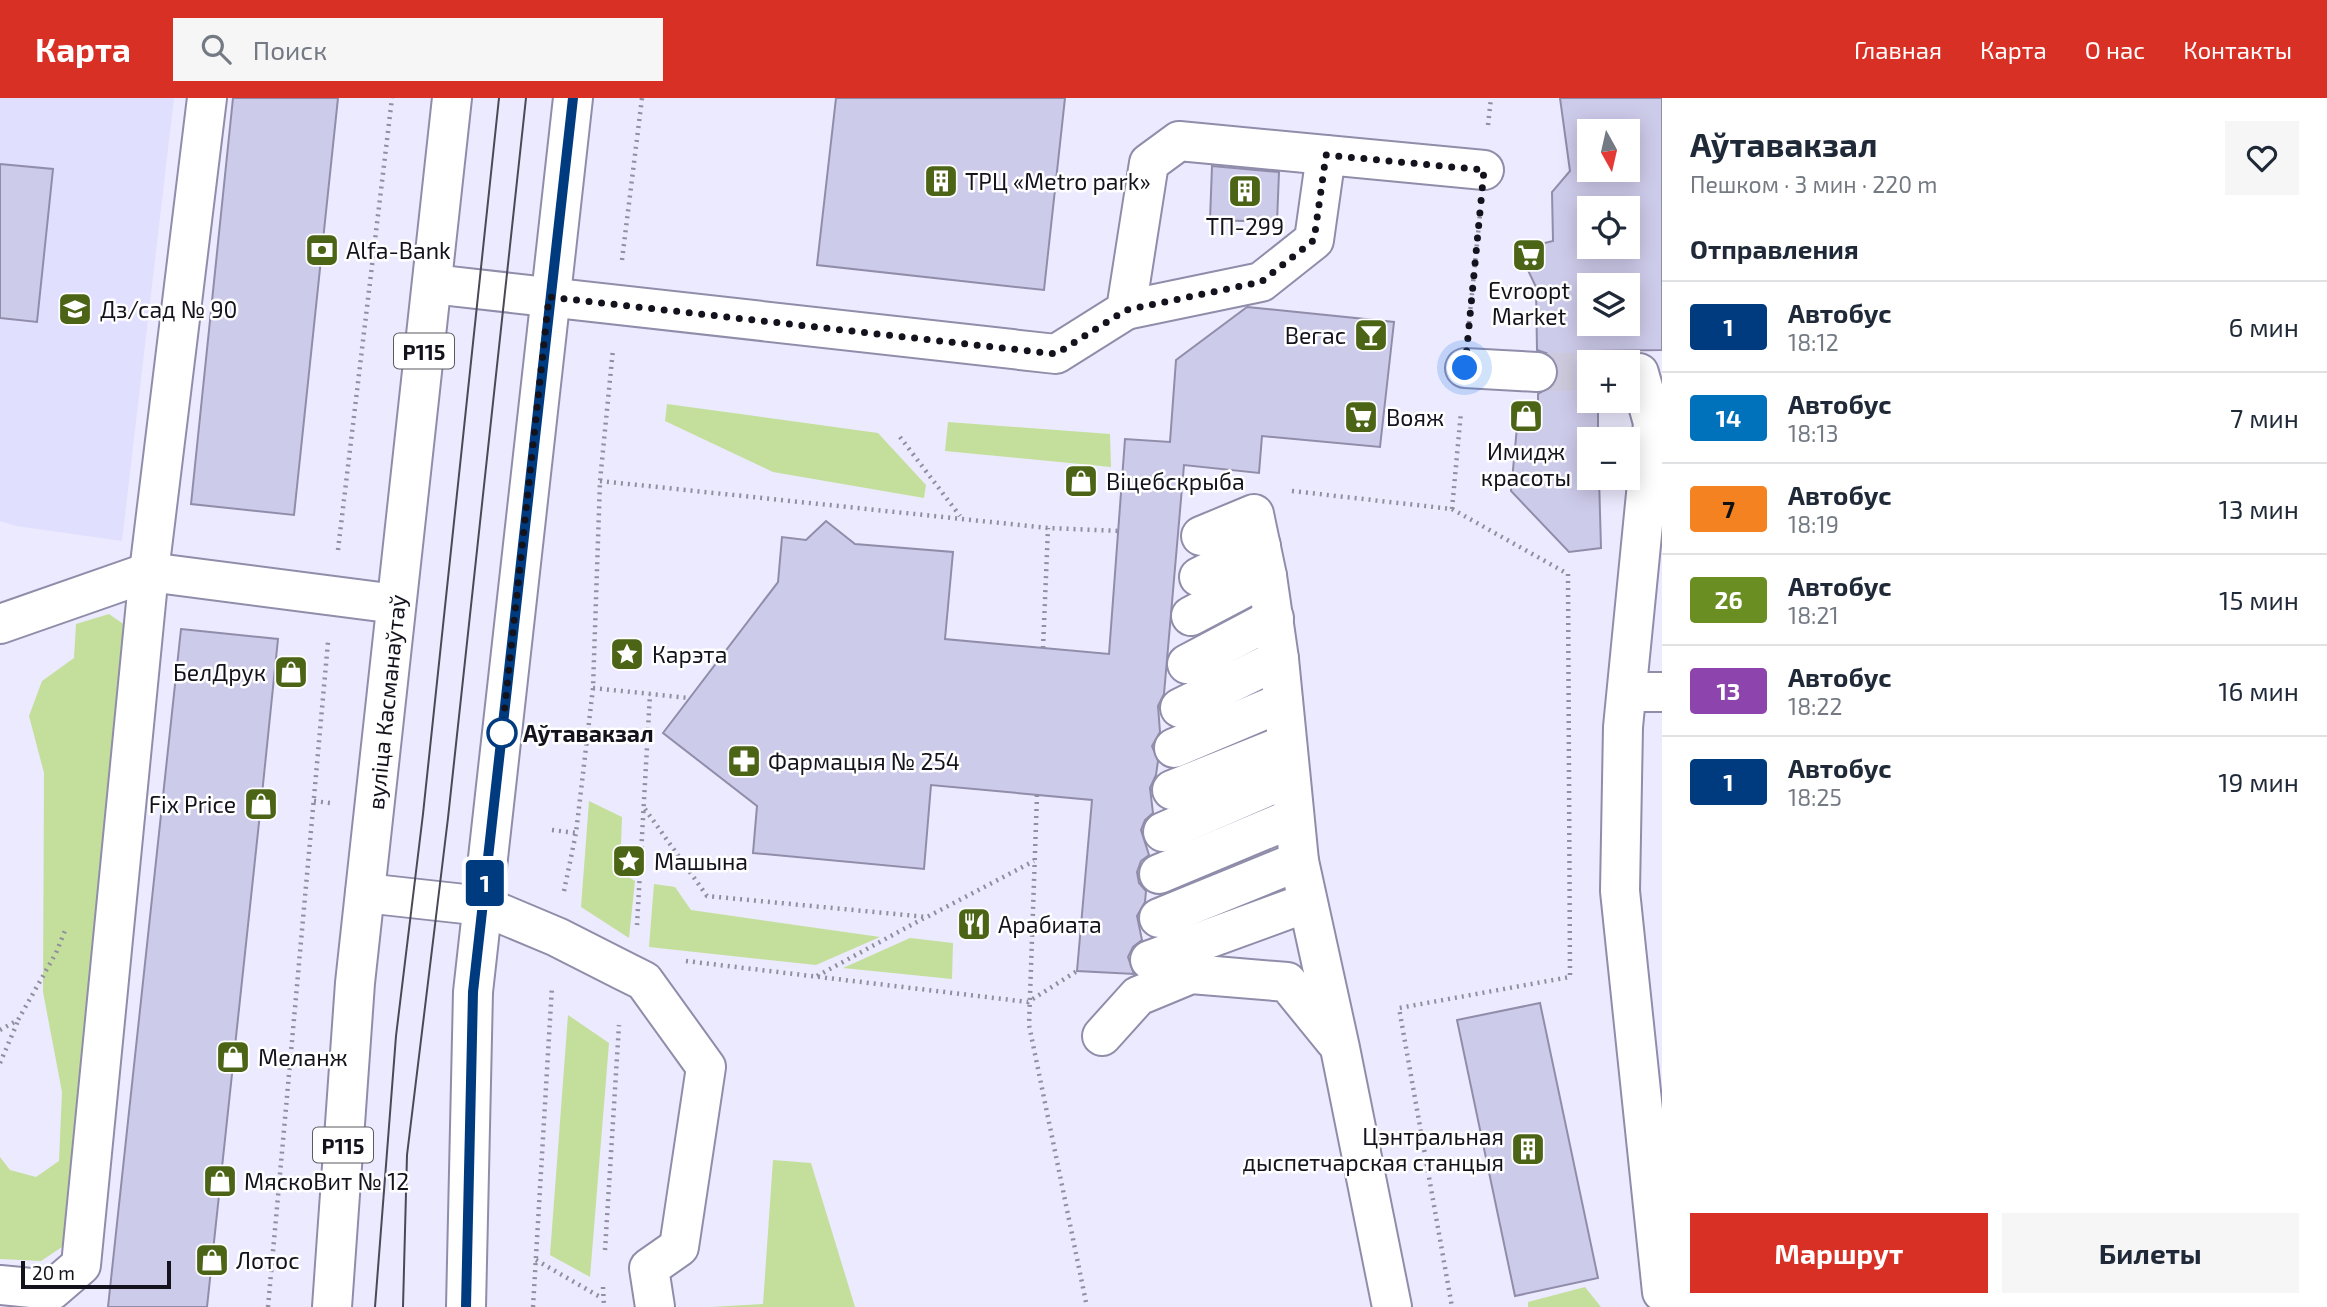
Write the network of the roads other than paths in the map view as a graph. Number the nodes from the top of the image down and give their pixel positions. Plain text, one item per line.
1 (207, 98) edge
2 (452, 98) edge
3 (573, 98) edge
4 (1326, 155) junction
5 (1484, 170) road end
6 (432, 284) junction
7 (549, 297) junction
8 (1126, 310) junction
9 (1465, 368) road end
10 (1537, 372) tunnel mouth
11 (1640, 377) edge
12 (1201, 536) dead end
13 (1264, 561) junction
14 (149, 572) junction
15 (1199, 577) dead end
16 (396, 604) junction
17 (1191, 616) dead end
18 (1274, 618) junction
19 (0, 624) edge
20 (1279, 659) junction
21 (1187, 664) dead end
22 (1644, 692) edge
23 (1283, 702) junction
24 (1180, 708) dead end
25 (1174, 748) dead end
26 (1289, 760) junction
27 (1171, 790) dead end
28 (1293, 818) junction
29 (1163, 832) dead end
30 (1299, 861) junction
31 (1159, 874) dead end
32 (365, 893) junction
33 (1306, 904) junction
34 (483, 906) junction
35 (1159, 918) dead end
36 (1150, 960) dead end
37 (1102, 1036) dead end
38 (1340, 1048) junction
39 (0, 1286) edge
40 (1662, 1292) edge
41 (332, 1307) edge
42 (466, 1307) edge
43 (655, 1307) edge
44 (1383, 1307) edge

1 - 14 main road
2 - 6 main road, вуліца Касманаўтаў / Р115
3 - 7 main road
4 - 5 main road
4 - 8 main road
4 - 8 main road
6 - 7 main road
6 - 16 main road, вуліца Касманаўтаў / Р115
7 - 8 main road
7 - 34 main road
9 - 10 main road
11 - 22 main road
12 - 13 main road
13 - 15 main road
13 - 17 main road
13 - 18 main road
14 - 16 main road
14 - 19 main road
14 - 39 main road
16 - 32 main road, вуліца Касманаўтаў / Р115
18 - 20 main road
18 - 21 main road
20 - 23 main road
20 - 24 main road
22 - 40 main road
23 - 25 main road
23 - 26 main road
26 - 27 main road
26 - 28 main road
26 - 29 main road
28 - 30 main road
28 - 31 main road
30 - 33 main road
30 - 35 main road
32 - 34 main road
32 - 41 main road, вуліца Касманаўтаў / Р115
33 - 36 main road
33 - 38 main road
34 - 42 main road
34 - 43 main road
37 - 38 main road
38 - 44 main road

